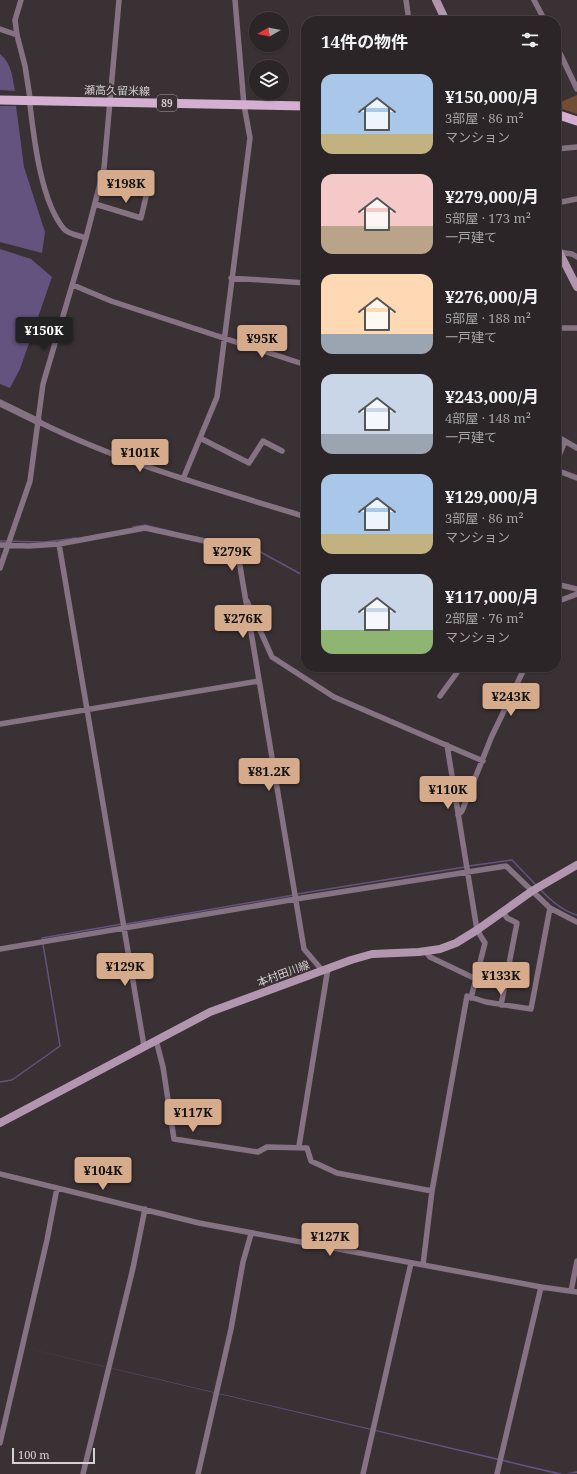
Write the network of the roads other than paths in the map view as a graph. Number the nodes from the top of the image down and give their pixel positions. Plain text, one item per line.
1 (21, 0) edge
2 (119, 0) edge
3 (235, 0) edge
4 (406, 0) edge
5 (534, 0) edge
6 (438, 1) edge
7 (408, 16) edge
8 (444, 16) edge
9 (542, 16) edge
10 (0, 29) edge
11 (17, 36) junction
12 (561, 55) edge
13 (577, 89) edge
14 (0, 100) edge
15 (30, 101) junction
16 (110, 102) junction
17 (244, 105) junction
18 (301, 106) edge
19 (561, 115) edge
20 (577, 121) edge
21 (577, 147) edge
22 (561, 149) edge
23 (148, 188) dead end
24 (577, 199) edge
25 (561, 202) edge
26 (95, 204) junction
27 (86, 238) junction
28 (561, 252) edge
29 (577, 257) edge
30 (561, 258) edge
31 (231, 278) junction
32 (301, 283) edge
33 (73, 285) junction
34 (577, 287) edge
35 (561, 328) edge
36 (577, 328) edge
37 (224, 337) junction
38 (301, 363) edge
39 (0, 403) edge
40 (39, 422) junction
41 (200, 438) junction
42 (561, 439) edge
43 (565, 441) junction
44 (577, 448) edge
45 (282, 451) dead end
46 (561, 451) edge
47 (561, 472) edge
48 (577, 478) edge
49 (183, 479) junction
50 (301, 515) edge
51 (59, 544) junction
52 (0, 545) edge
53 (8, 545) junction
54 (0, 568) edge
55 (561, 585) edge
56 (577, 589) edge
57 (244, 594) junction
58 (577, 594) edge
59 (561, 600) edge
60 (457, 672) edge
61 (523, 672) edge
62 (259, 681) junction
63 (440, 696) dead end
64 (88, 710) junction
65 (0, 724) edge
66 (447, 745) junction
67 (483, 761) junction
68 (458, 815) junction
69 (577, 865) edge
70 (467, 872) junction
71 (532, 891) junction
72 (296, 899) junction
73 (550, 908) junction
74 (503, 912) junction
75 (577, 922) edge
76 (124, 928) junction
77 (478, 930) junction
78 (0, 949) edge
79 (425, 951) junction
80 (325, 969) junction
81 (476, 979) junction
82 (471, 998) junction
83 (501, 1005) junction
84 (156, 1040) junction
85 (144, 1046) junction
86 (0, 1122) edge
87 (299, 1146) junction
88 (0, 1174) edge
89 (57, 1188) junction
90 (432, 1191) junction
91 (145, 1209) junction
92 (251, 1234) junction
93 (577, 1261) edge
94 (411, 1263) junction
95 (423, 1265) junction
96 (541, 1287) junction
97 (574, 1292) edge
98 (0, 1443) edge
99 (83, 1474) edge
100 (198, 1474) edge
101 (363, 1474) edge
102 (497, 1474) edge

1 - 11 street
2 - 16 street
3 - 17 street
4 - 7 street
5 - 9 street
6 - 8 main road
10 - 11 street
11 - 15 street
12 - 13 street
14 - 15 main road, 瀬高久留米線 / 89
15 - 16 main road, 瀬高久留米線 / 89
15 - 27 street
16 - 17 main road, 瀬高久留米線 / 89
16 - 26 street
17 - 18 main road, 瀬高久留米線 / 89
17 - 31 street
19 - 20 main road
21 - 22 street
23 - 26 street
24 - 25 street
26 - 27 street
27 - 33 street
28 - 29 street
30 - 34 main road
31 - 32 street
31 - 37 street
33 - 37 street
33 - 40 street
35 - 36 street
37 - 38 street
37 - 41 street
39 - 40 street
40 - 49 street
40 - 53 street
41 - 45 street
41 - 49 street
42 - 43 street
43 - 44 street
43 - 46 street
47 - 48 street
49 - 50 street
51 - 53 street
51 - 57 street
51 - 64 street
52 - 53 street
53 - 54 street
55 - 56 street
57 - 62 street
57 - 66 street
58 - 59 street
60 - 63 street
61 - 67 street
62 - 64 street
62 - 72 street
64 - 65 street
64 - 76 street
66 - 67 street
66 - 68 street
67 - 68 street
68 - 70 street
69 - 71 main road, 本村田川線
70 - 71 street
70 - 72 street
70 - 77 street
71 - 73 street
71 - 74 main road, 本村田川線
72 - 76 street
72 - 80 street
73 - 75 street
73 - 83 street
74 - 77 main road, 本村田川線
74 - 83 street
76 - 78 street
76 - 85 street
77 - 79 main road, 本村田川線
77 - 81 street
79 - 80 main road, 本村田川線
79 - 81 street
80 - 84 main road, 本村田川線
80 - 87 street
81 - 82 street
82 - 83 street
82 - 90 street
84 - 85 main road, 本村田川線
84 - 87 street
85 - 86 main road, 本村田川線
87 - 90 street
88 - 89 street
89 - 91 street
89 - 98 street
90 - 95 street
91 - 92 street
91 - 99 street
92 - 94 street
92 - 100 street
93 - 97 street
94 - 95 street
94 - 101 street
95 - 96 street
96 - 97 street
96 - 102 street

